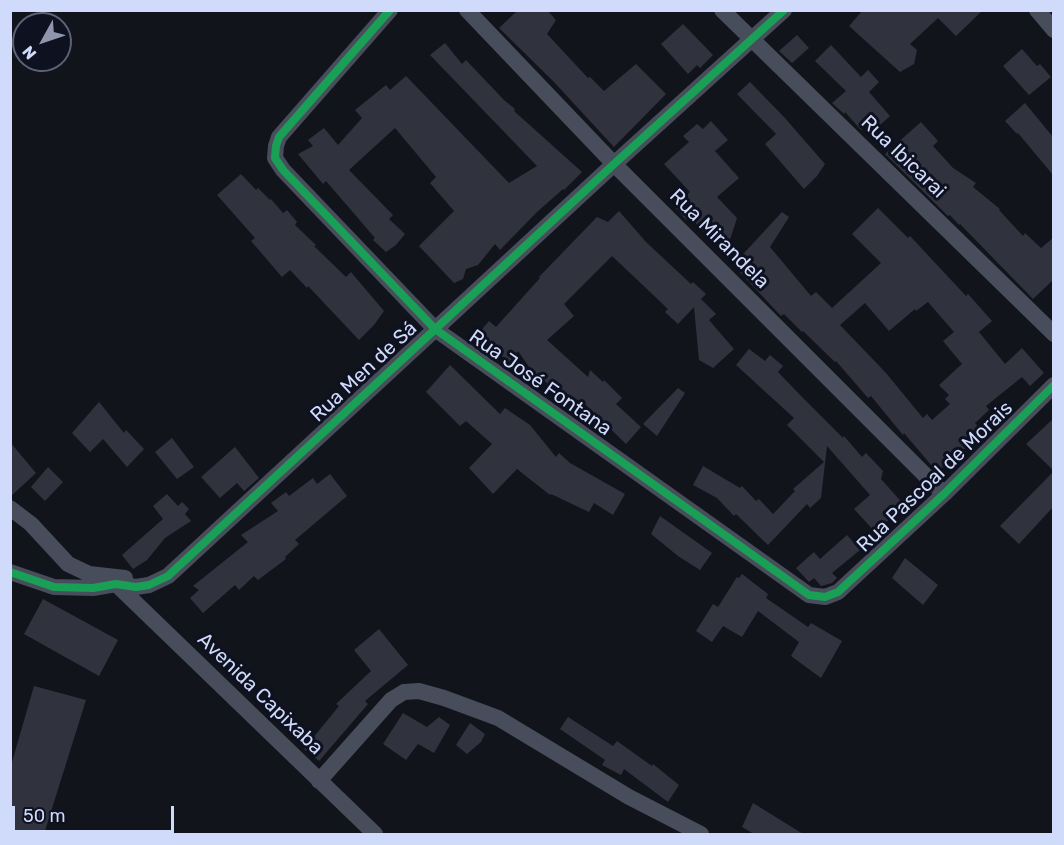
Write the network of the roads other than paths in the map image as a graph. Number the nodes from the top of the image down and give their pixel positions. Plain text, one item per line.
1 (390, 10) edge
2 (467, 10) edge
3 (722, 10) edge
4 (784, 10) edge
5 (1037, 10) edge
6 (1053, 30) edge
7 (752, 39) junction
8 (614, 164) junction
9 (435, 329) junction
10 (1053, 334) edge
11 (1053, 385) edge
12 (944, 494) junction
13 (11, 509) edge
14 (10, 572) edge
15 (168, 576) junction
16 (116, 584) junction
17 (838, 592) joint
18 (319, 781) junction
19 (375, 834) edge
20 (701, 834) edge

1 - 9 street, Rua José Fontana
2 - 8 street, Rua Mirandela
3 - 7 street, Rua Ibicarai
4 - 7 street, Rua Men de Sá
5 - 6 street
7 - 8 street, Rua Men de Sá
7 - 10 street, Rua Ibicarai
8 - 9 street, Rua Men de Sá
8 - 12 street, Rua Mirandela
9 - 15 street, Rua Men de Sá
9 - 17 street, Rua José Fontana
11 - 12 street, Rua Pascoal de Morais
12 - 17 street, Rua Pascoal de Morais
13 - 15 street
14 - 16 street, Rua Men de Sá
15 - 16 street, Rua Men de Sá
16 - 18 street, Avenida Capixaba
18 - 19 street, Avenida Capixaba
18 - 20 street

